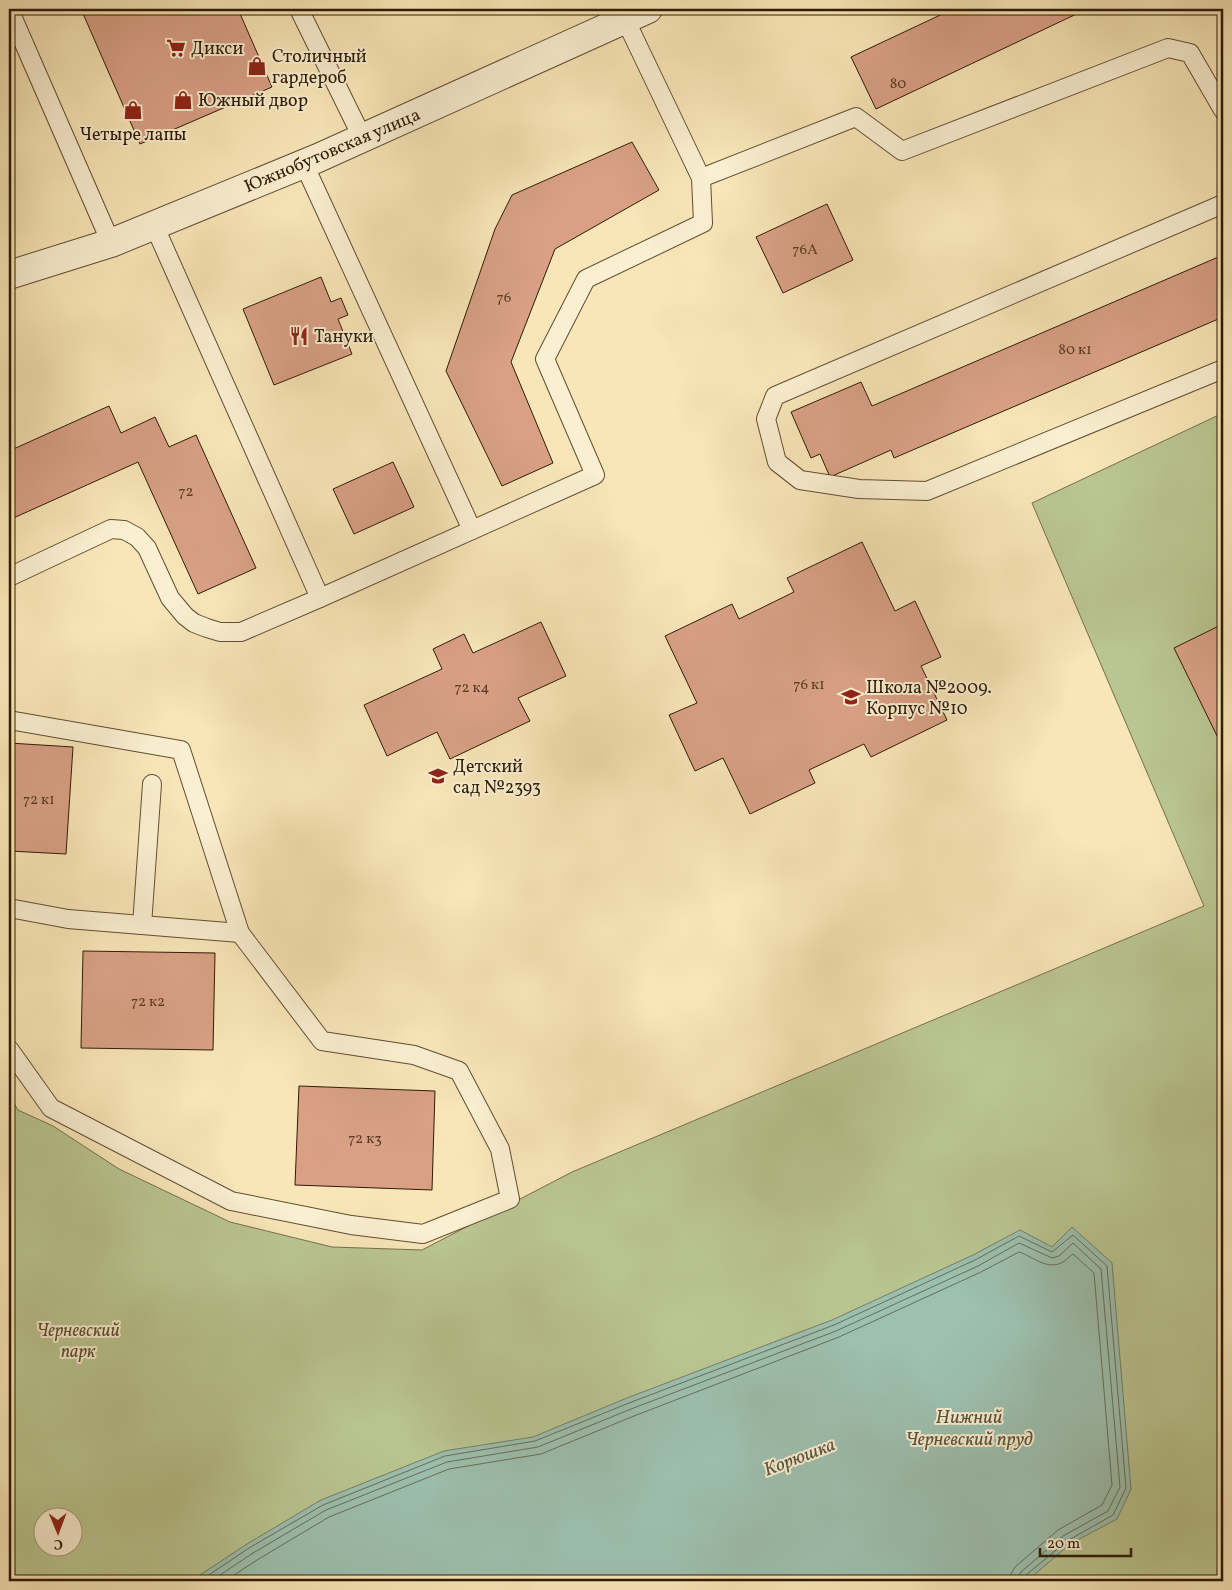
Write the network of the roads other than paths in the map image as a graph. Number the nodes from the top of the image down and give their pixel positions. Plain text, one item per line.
1 (9, 9) edge
2 (299, 9) edge
3 (637, 14) edge
4 (1223, 110) edge
5 (363, 139) junction
6 (304, 164) junction
7 (701, 178) junction
8 (1223, 204) edge
9 (154, 225) junction
10 (111, 243) junction
11 (9, 275) edge
12 (1223, 369) edge
13 (472, 530) junction
14 (9, 577) edge
15 (320, 598) junction
16 (9, 720) edge
17 (152, 784) dead end
18 (9, 908) edge
19 (142, 926) junction
20 (240, 934) junction
21 (9, 1049) edge

1 - 10 lane
2 - 5 lane
3 - 5 street, Южнобутовская улица
3 - 7 lane
4 - 7 lane
5 - 6 street, Южнобутовская улица
6 - 9 street, Южнобутовская улица
6 - 13 lane
7 - 13 lane
8 - 12 lane
9 - 10 street, Южнобутовская улица
9 - 15 lane
10 - 11 street, Южнобутовская улица
13 - 15 lane
14 - 15 lane
16 - 20 lane
17 - 19 lane
18 - 19 lane
19 - 20 lane
20 - 21 lane

